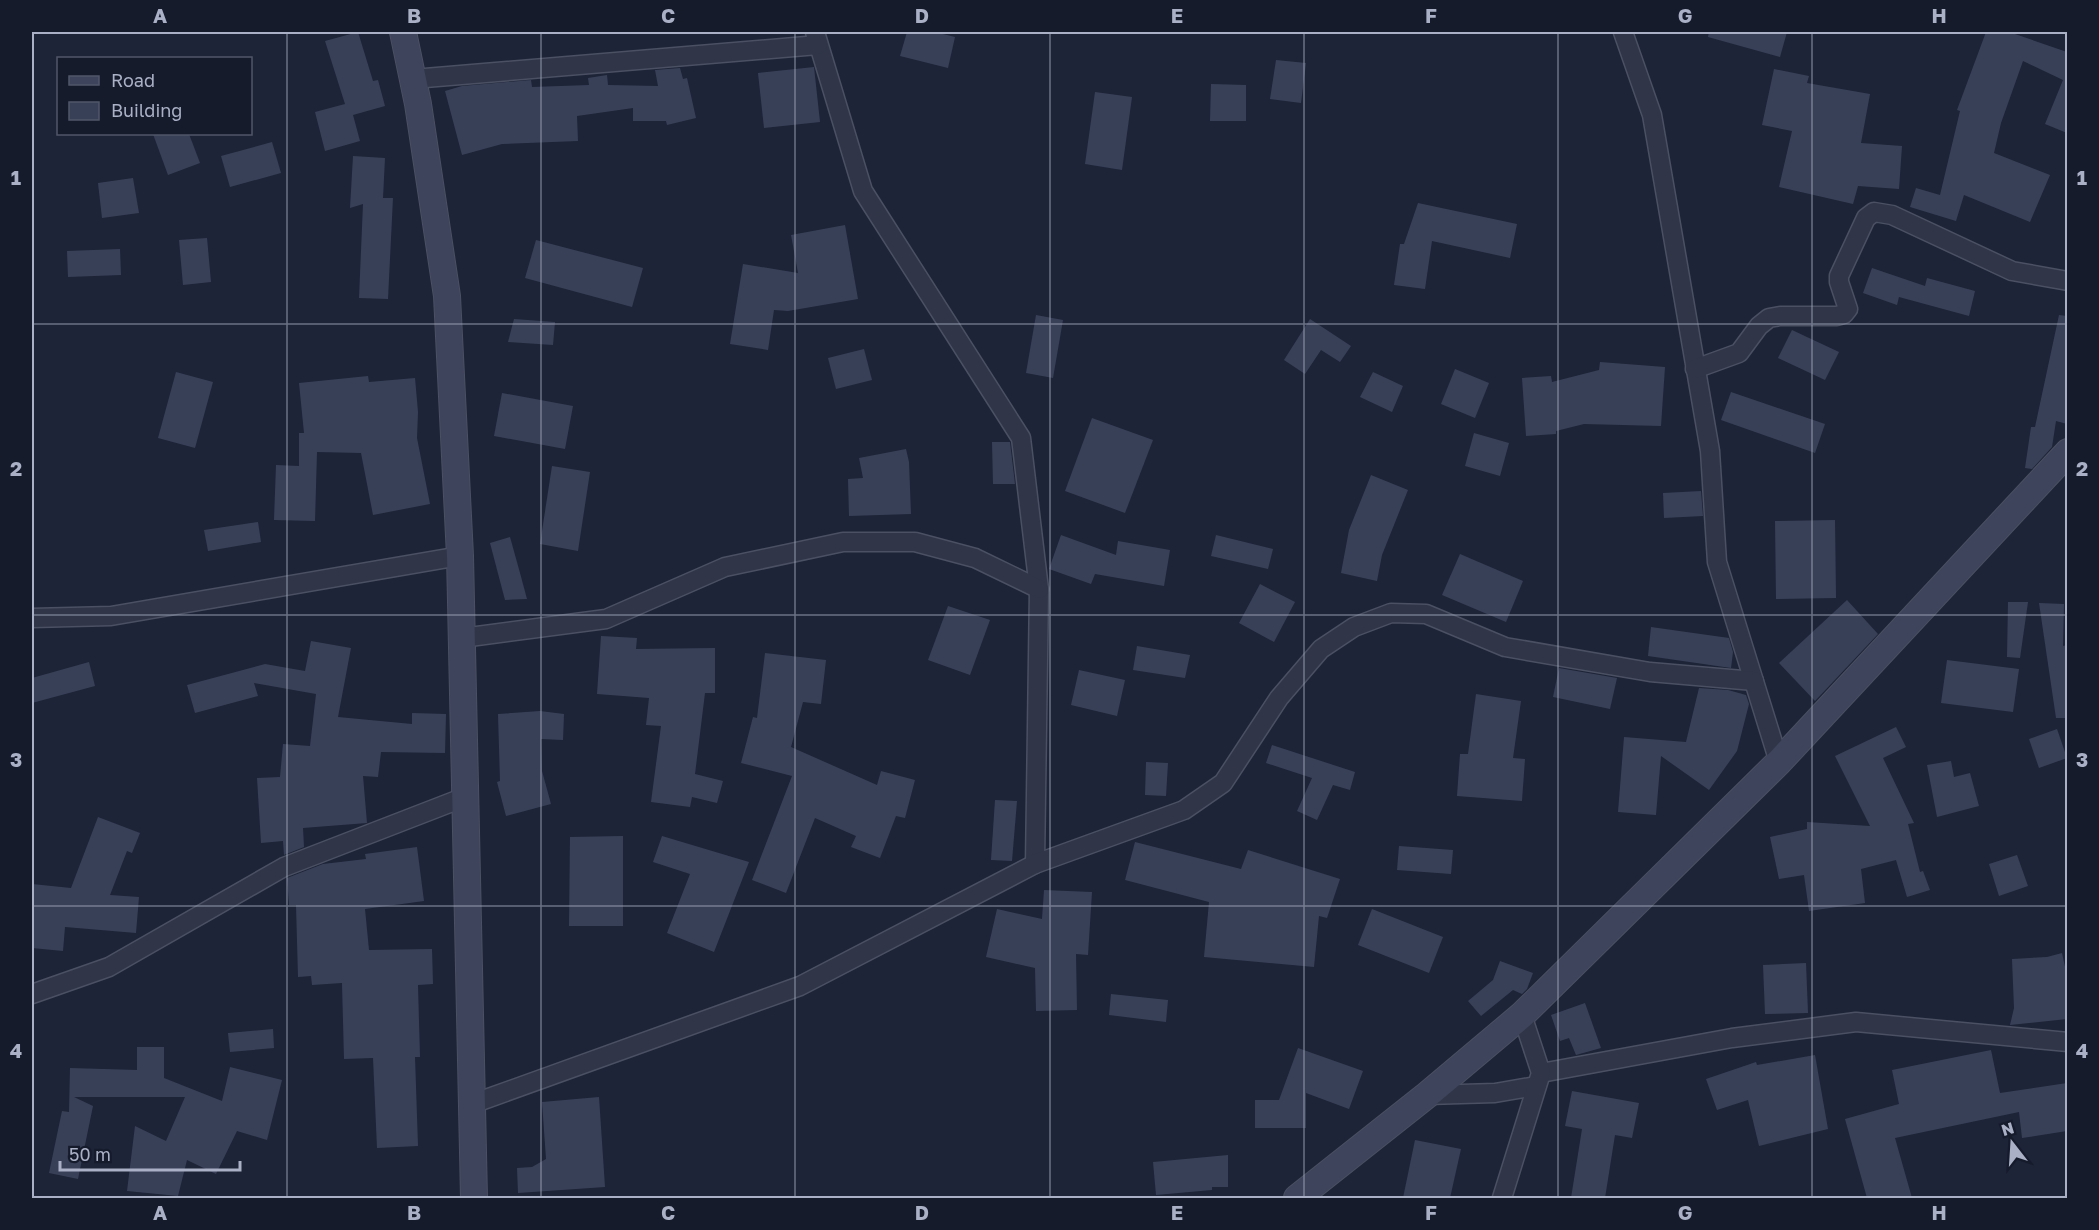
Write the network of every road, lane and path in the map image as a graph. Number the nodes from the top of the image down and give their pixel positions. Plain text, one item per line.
1 (403, 32) edge
2 (1623, 32) edge
3 (817, 38) edge
4 (413, 79) junction
5 (2067, 281) edge
6 (1695, 369) junction
7 (2067, 452) edge
8 (460, 555) junction
9 (1039, 589) junction
10 (32, 618) edge
11 (462, 638) junction
12 (1754, 681) junction
13 (1779, 762) junction
14 (465, 797) junction
15 (1035, 864) junction
16 (32, 994) edge
17 (1522, 1015) junction
18 (2067, 1042) edge
19 (1539, 1079) junction
20 (1427, 1095) junction
21 (472, 1104) junction
22 (474, 1198) edge
23 (1297, 1198) edge
24 (1502, 1198) edge

1 - 4 street
2 - 6 street
3 - 4 street
3 - 9 street
4 - 8 street
5 - 6 street
6 - 12 street
7 - 13 street
8 - 10 street
8 - 11 street
9 - 11 street
9 - 15 street
11 - 14 street
12 - 13 street
12 - 15 street
13 - 17 street
14 - 16 street
14 - 21 street
15 - 21 street
17 - 19 street
17 - 20 street
18 - 19 street
19 - 20 street
19 - 24 street
20 - 23 street
21 - 22 street

